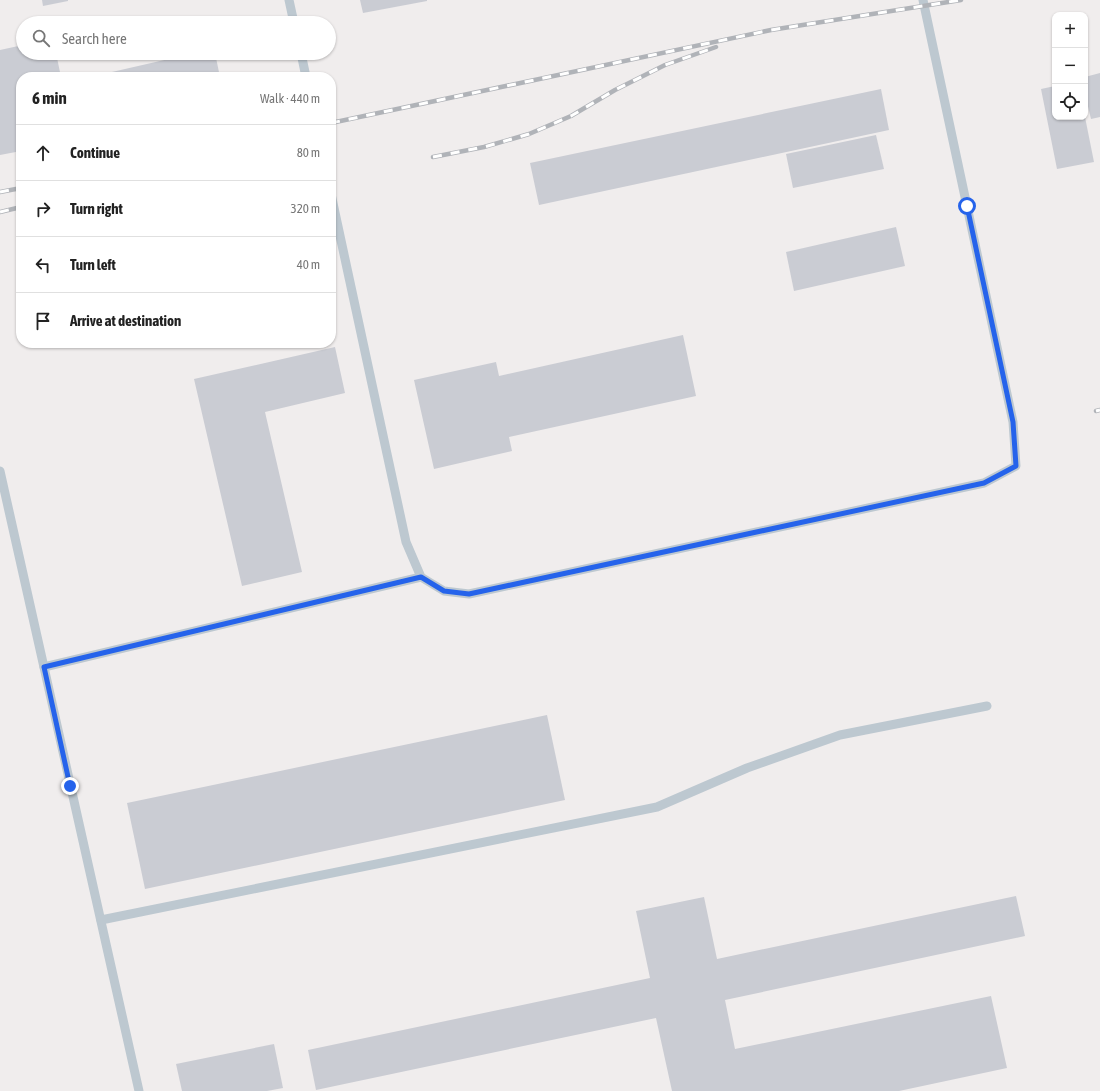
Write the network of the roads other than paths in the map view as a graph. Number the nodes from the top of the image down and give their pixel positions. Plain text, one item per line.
1 (290, 0) edge
2 (923, 0) edge
3 (293, 16) edge
4 (302, 60) edge
5 (305, 72) edge
6 (336, 217) edge
7 (0, 471) edge
8 (421, 577) junction
9 (44, 667) junction
10 (987, 706) dead end
11 (101, 920) junction
12 (139, 1091) edge

1 - 3 lane
2 - 8 lane
4 - 5 lane
6 - 8 lane
7 - 9 lane
8 - 9 lane
9 - 11 lane
10 - 11 lane
11 - 12 lane

